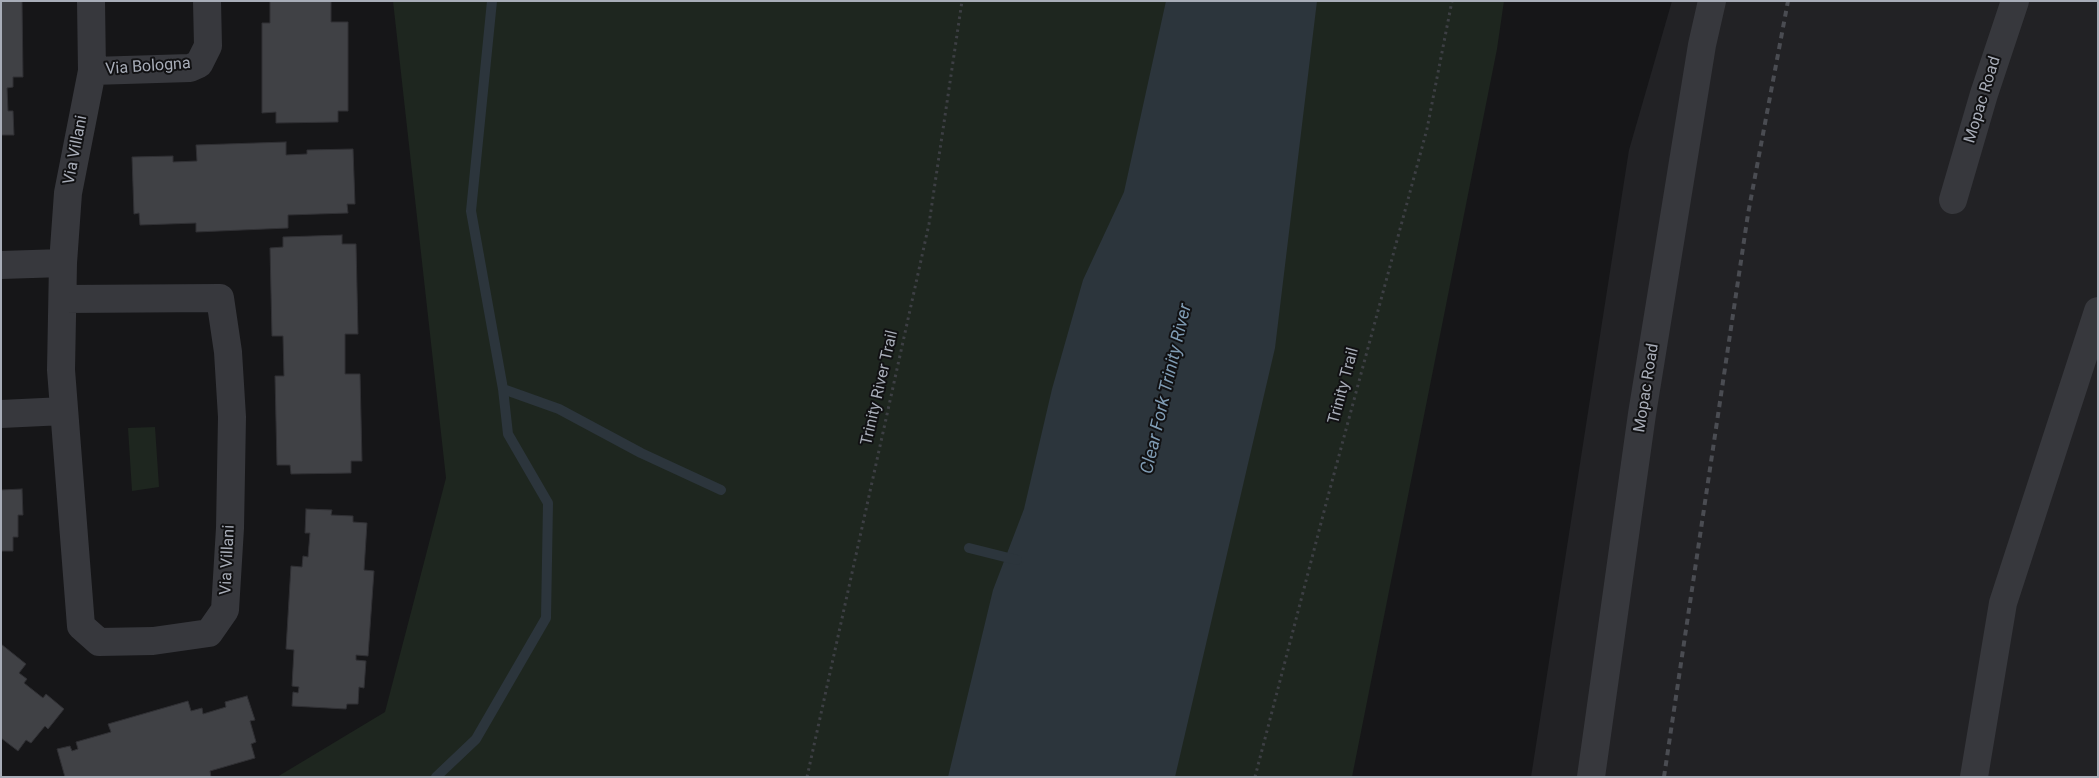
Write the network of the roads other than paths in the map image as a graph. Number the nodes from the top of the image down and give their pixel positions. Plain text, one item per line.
1 (91, 1) edge
2 (207, 1) edge
3 (1712, 1) edge
4 (2015, 1) edge
5 (92, 71) junction
6 (1953, 200) dead end
7 (63, 263) junction
8 (1, 265) edge
9 (63, 299) junction
10 (2098, 311) edge
11 (64, 411) junction
12 (1, 414) edge
13 (1591, 777) edge
14 (1974, 777) edge

1 - 5 street, Via Villani
2 - 5 street, Via Bologna
3 - 13 street, Mopac Road
4 - 6 street, Mopac Road
5 - 7 street, Via Villani
7 - 8 street
7 - 9 street, Via Villani
9 - 11 street, Via Villani
9 - 11 street, Via Villani
10 - 14 street
11 - 12 street

